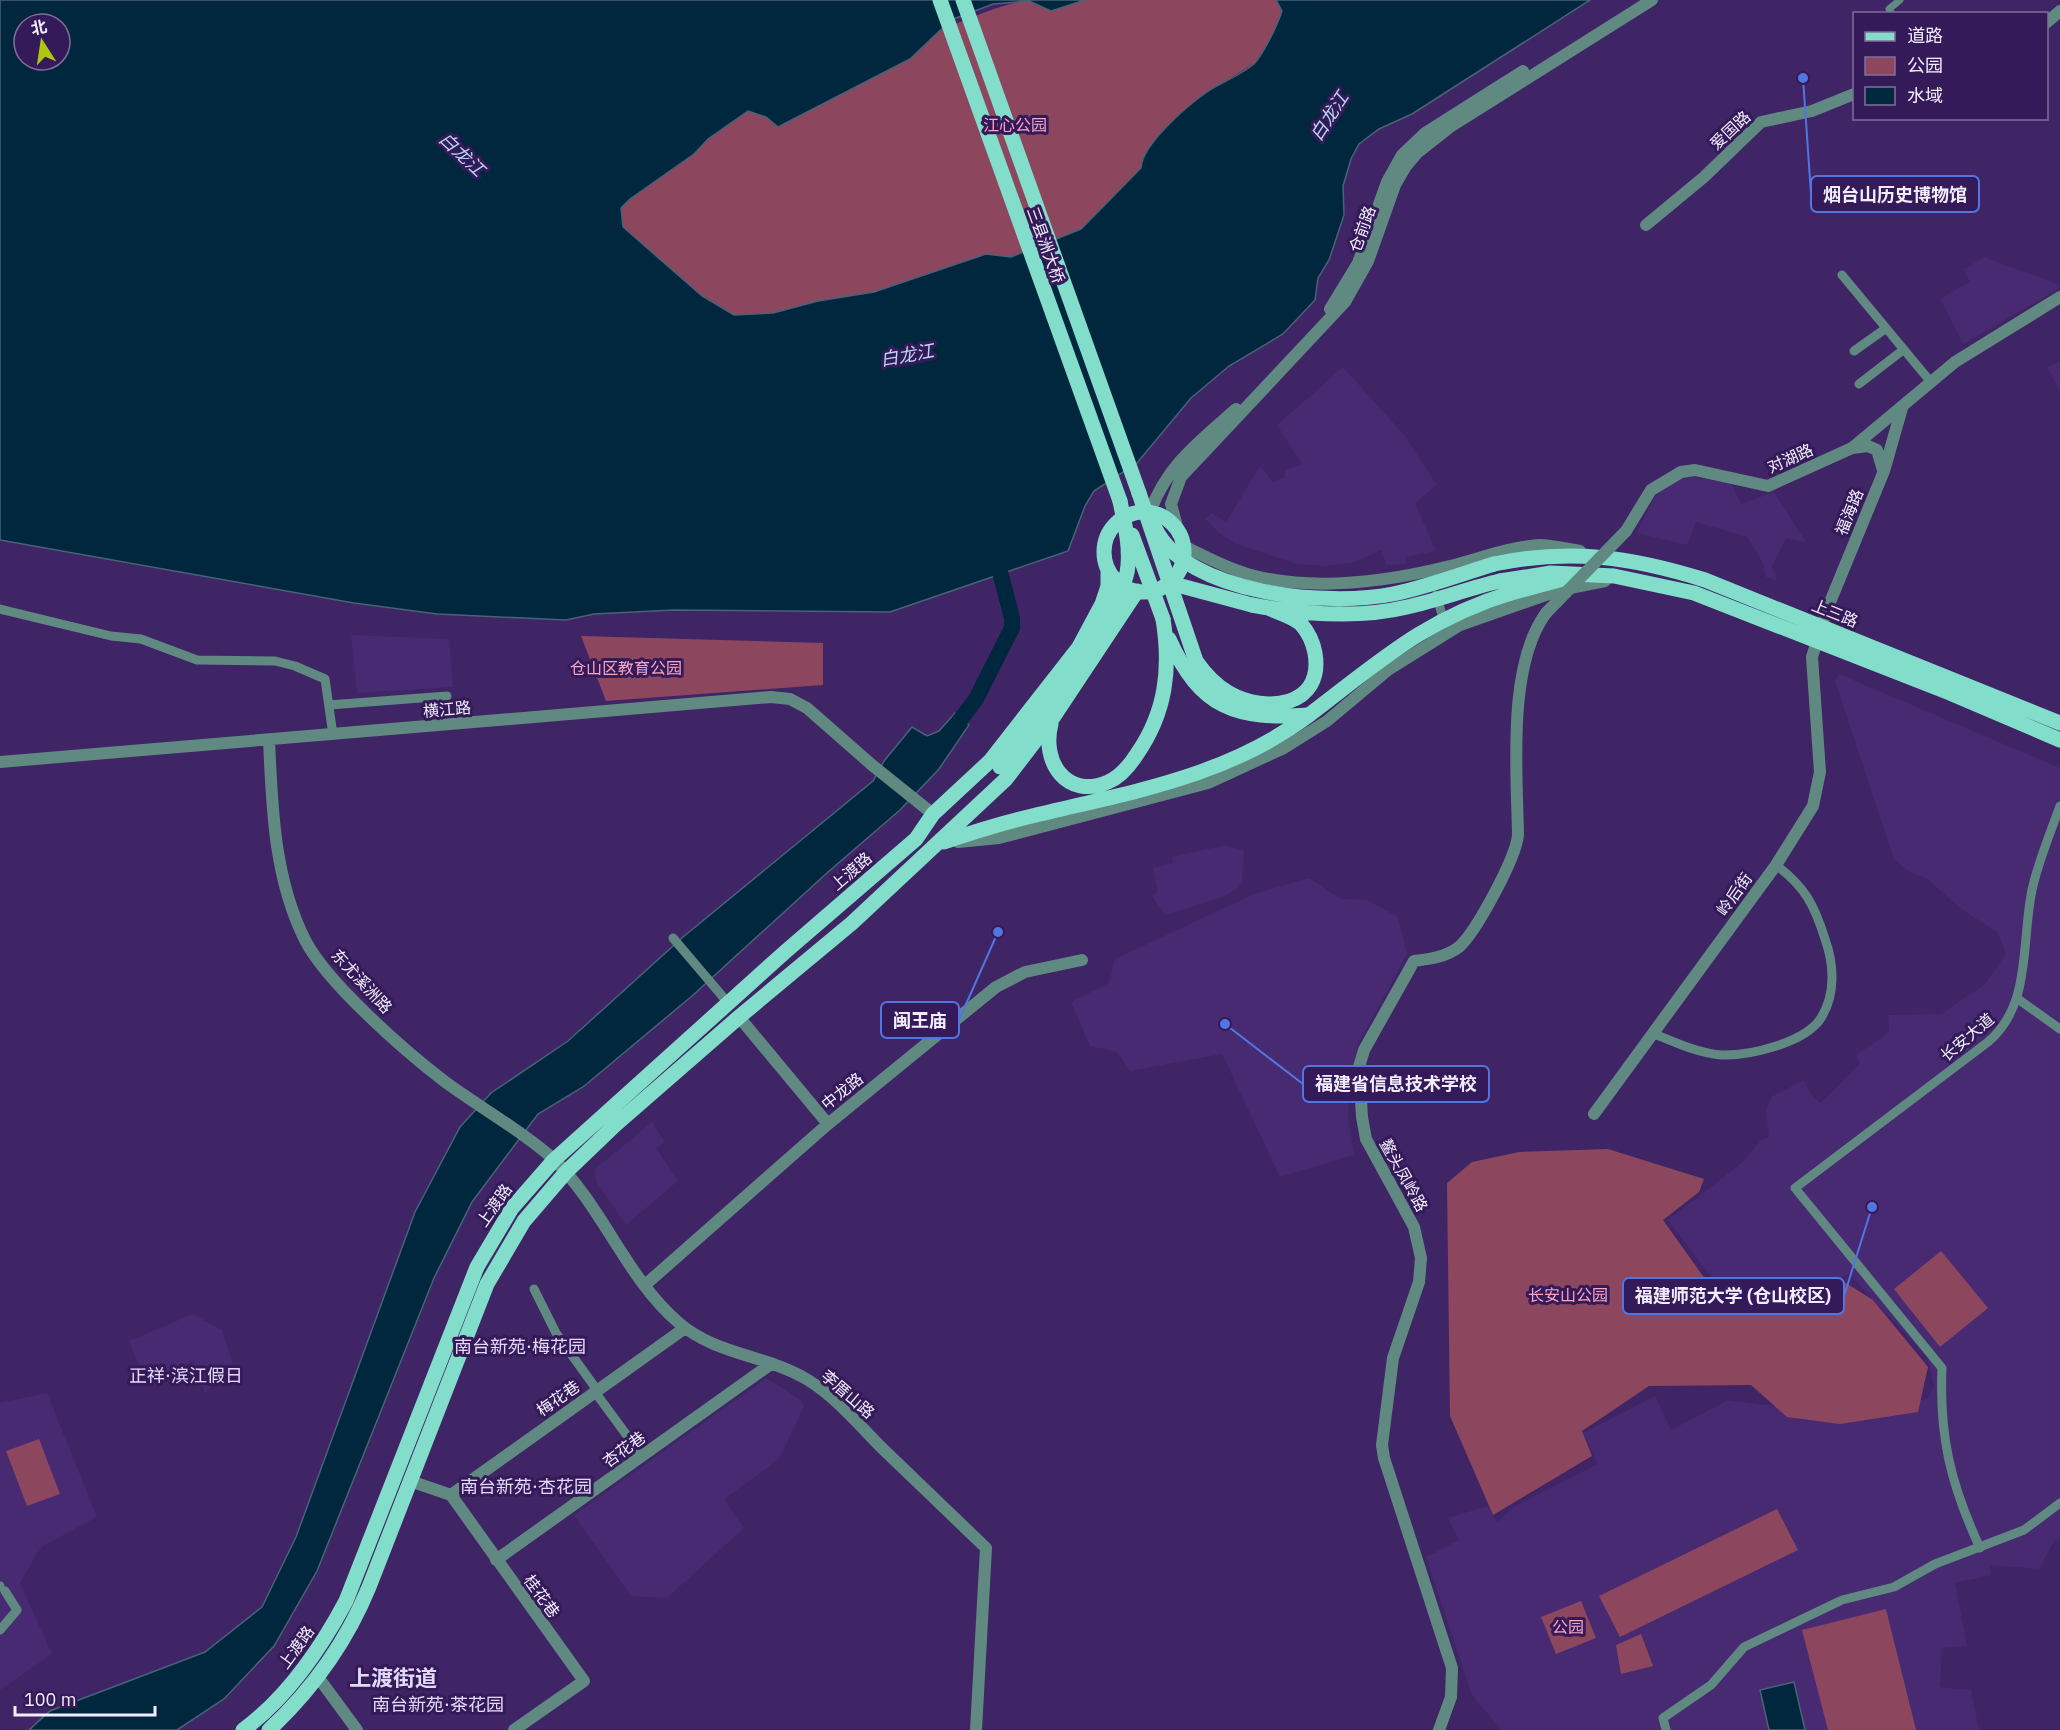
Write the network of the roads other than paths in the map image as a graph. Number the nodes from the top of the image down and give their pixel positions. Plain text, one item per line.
1 (940, 0) edge
2 (963, 0) edge
3 (1639, 0) edge
4 (1652, 0) edge
5 (1900, 0) edge
6 (2060, 11) edge
7 (1891, 12) edge
8 (2048, 22) edge
9 (1853, 94) edge
10 (1646, 225) dead end
11 (1842, 275) dead end
12 (2060, 297) edge
13 (1885, 329) junction
14 (1903, 350) junction
15 (1854, 351) dead end
16 (1930, 381) junction
17 (1859, 384) dead end
18 (1902, 408) junction
19 (1852, 448) junction
20 (1884, 471) junction
21 (1139, 493) junction
22 (1120, 501) junction
23 (1150, 512) junction
24 (1178, 530) junction
25 (1183, 546) junction
26 (1616, 559) junction
27 (1108, 570) junction
28 (1428, 570) junction
29 (1498, 573) junction
30 (1580, 574) junction
31 (1174, 578) junction
32 (1641, 580) junction
33 (1137, 591) junction
34 (1252, 602) junction
35 (1268, 608) junction
36 (0, 609) edge
37 (1546, 613) joint
38 (1162, 619) junction
39 (1448, 632) junction
40 (1819, 633) junction
41 (1811, 665) joint
42 (447, 696) dead end
43 (329, 705) junction
44 (1309, 715) junction
45 (1052, 719) junction
46 (2060, 723) edge
47 (333, 735) junction
48 (269, 740) junction
49 (2060, 740) edge
50 (0, 762) edge
51 (2060, 806) edge
52 (928, 810) junction
53 (916, 839) junction
54 (939, 844) junction
55 (1776, 865) junction
56 (673, 938) dead end
57 (1082, 960) dead end
58 (2018, 999) junction
59 (729, 1004) junction
60 (739, 1017) junction
61 (2060, 1029) edge
62 (1652, 1033) junction
63 (1594, 1114) dead end
64 (828, 1125) junction
65 (554, 1160) junction
66 (566, 1172) junction
67 (645, 1286) junction
68 (534, 1289) dead end
69 (685, 1328) junction
70 (771, 1364) junction
71 (596, 1391) junction
72 (642, 1456) junction
73 (410, 1481) junction
74 (451, 1495) junction
75 (2060, 1503) edge
76 (1980, 1548) junction
77 (496, 1560) junction
78 (2, 1588) edge
79 (0, 1630) edge
80 (318, 1677) junction
81 (243, 1730) edge
82 (269, 1730) edge
83 (357, 1730) edge
84 (514, 1730) edge
85 (976, 1730) edge
86 (1439, 1730) edge
87 (1666, 1730) edge

1 - 22 main road, 三县洲大桥
2 - 21 main road, 三县洲大桥
3 - 23 street, 仓前路
4 - 24 street, 仓前路
5 - 7 street
6 - 8 street
9 - 10 street, 爱国路
11 - 13 street
12 - 16 street, 对湖路
13 - 14 street
13 - 15 street
14 - 16 street
14 - 17 street
16 - 18 street, 对湖路
18 - 19 street, 对湖路
18 - 20 street, 福海路
19 - 20 street
19 - 37 street, 对湖路, bridge
20 - 40 street, 福海路
21 - 29 main road, bridge
21 - 35 main road, bridge
22 - 38 main road, bridge
22 - 53 main road, bridge
23 - 24 main road
23 - 27 main road
24 - 25 main road
25 - 28 street
25 - 31 main road
26 - 28 street
26 - 29 main road, 上三路
26 - 40 main road, 上三路
27 - 33 main road
27 - 52 main road, 上渡路
28 - 39 street
29 - 30 main road, 上三路
29 - 34 main road
29 - 35 main road, bridge
30 - 32 main road, 上三路
30 - 44 main road, bridge
31 - 33 main road
31 - 34 main road
32 - 39 street
32 - 40 main road, 上三路
33 - 45 main road, 上渡路
34 - 35 main road, bridge
36 - 43 street
37 - 86 street, 鳌头凤岭路
38 - 44 main road
38 - 45 main road
39 - 54 street
40 - 41 street, 福海路
40 - 46 main road, 上三路
40 - 49 main road, 上三路
41 - 55 street, 岭后街
42 - 43 street
43 - 47 street
44 - 54 main road
45 - 54 main road, 上渡路
47 - 48 street, 横江路
47 - 52 street, 横江路
48 - 50 street, 横江路
48 - 65 street, 东尤溪洲路
51 - 58 street, 长安大道
52 - 53 main road, 上渡路
53 - 59 main road, 上渡路
54 - 60 main road, 上渡路
55 - 62 street, 岭后街
55 - 62 street
56 - 59 street
57 - 64 street, 中龙路
58 - 61 street
58 - 76 street, 长安大道
59 - 65 main road, 上渡路
60 - 64 street
60 - 66 main road, 上渡路
62 - 63 street, 岭后街
64 - 67 street, 中龙路
65 - 66 street, 李厝山路
65 - 81 main road, 上渡路
66 - 67 street, 李厝山路
66 - 73 main road, 上渡路
67 - 69 street, 李厝山路
68 - 71 street
69 - 70 street, 李厝山路
69 - 71 street, 梅花巷
70 - 72 street, 杏花巷
70 - 85 street, 李厝山路
71 - 72 street
71 - 74 street, 梅花巷
72 - 77 street, 杏花巷
73 - 74 street
73 - 80 main road, 上渡路
74 - 77 street, 桂花巷
75 - 76 street
76 - 87 street
77 - 84 street, 桂花巷
78 - 79 street
80 - 82 main road, 上渡路
80 - 83 street

